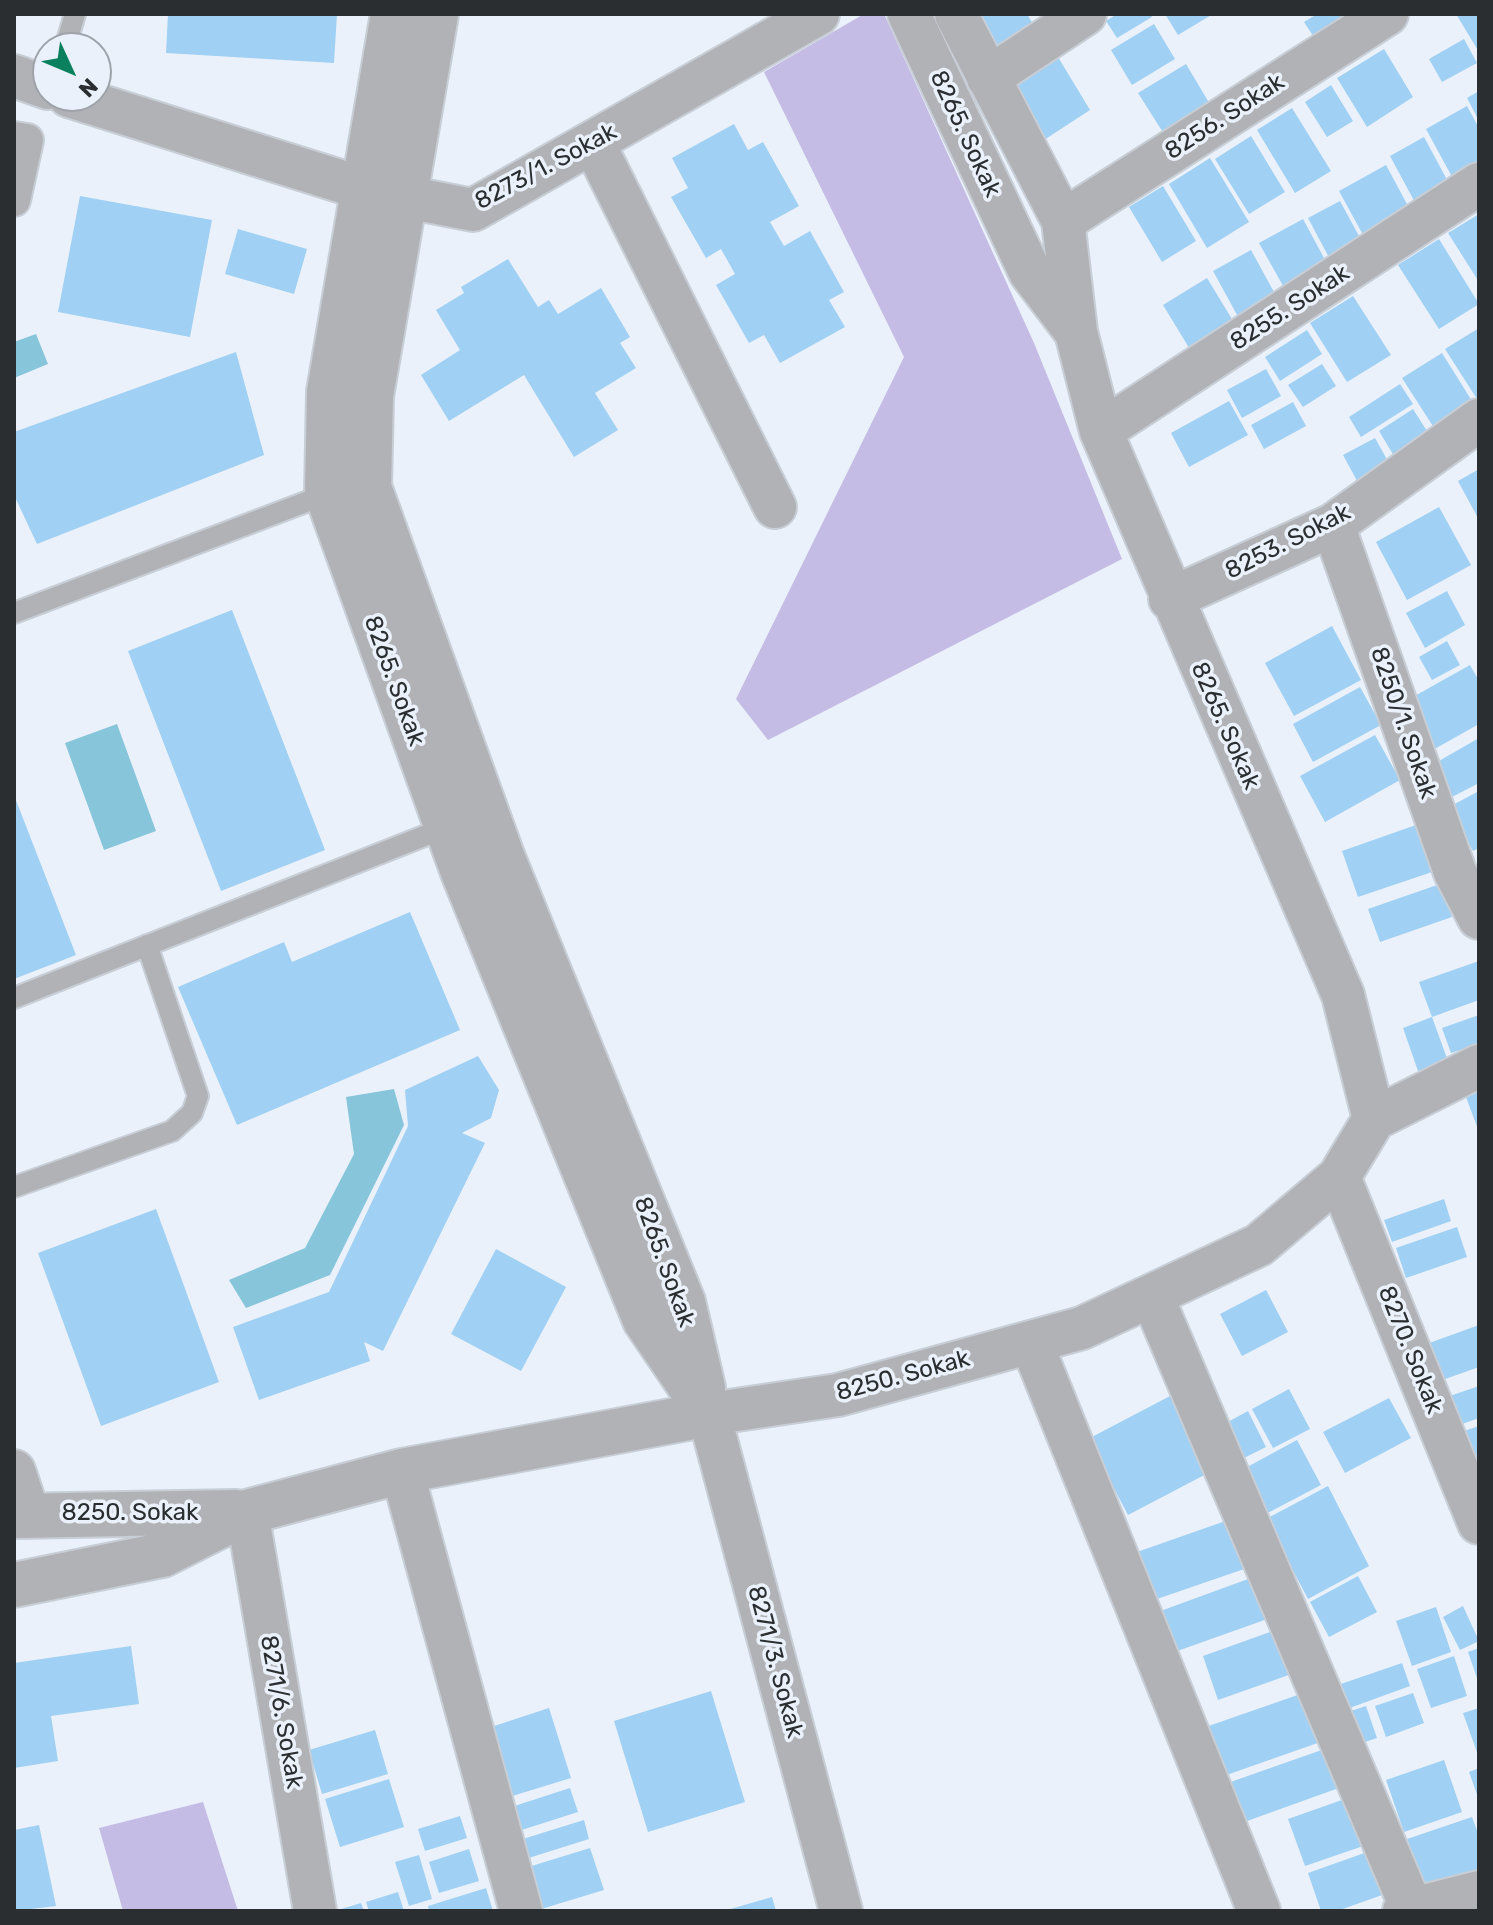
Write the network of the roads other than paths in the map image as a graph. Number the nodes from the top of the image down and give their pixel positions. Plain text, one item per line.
1 (393, 14) edge
2 (436, 14) edge
3 (818, 14) edge
4 (909, 14) edge
5 (956, 14) edge
6 (1085, 14) edge
7 (1387, 14) edge
8 (988, 78) junction
9 (112, 109) edge
10 (14, 138) edge
11 (594, 144) junction
12 (1479, 184) edge
13 (15, 189) edge
14 (386, 193) junction
15 (1063, 221) junction
16 (1076, 332) junction
17 (1479, 420) edge
18 (1101, 431) junction
19 (327, 494) junction
20 (775, 507) dead end
21 (1333, 525) junction
22 (1170, 599) junction
23 (14, 613) edge
24 (447, 827) junction
25 (1467, 865) edge
26 (1479, 918) edge
27 (147, 945) junction
28 (14, 998) edge
29 (1479, 1066) edge
30 (1374, 1119) junction
31 (1339, 1177) junction
32 (14, 1187) edge
33 (1152, 1296) junction
34 (1031, 1342) junction
35 (709, 1414) junction
36 (14, 1471) edge
37 (402, 1471) junction
38 (247, 1512) junction
39 (21, 1514) edge
40 (1479, 1523) edge
41 (14, 1585) edge
42 (1479, 1892) edge
43 (1408, 1910) edge
44 (315, 1911) edge
45 (521, 1911) edge
46 (841, 1911) edge
47 (1259, 1911) edge

1 - 14 street, 8265. Sokak
2 - 14 street, 8265. Sokak
3 - 11 street, 8273/1. Sokak
4 - 16 street, 8265. Sokak
5 - 8 street, 8265. Sokak
6 - 8 street
7 - 15 street, 8256. Sokak
8 - 15 street, 8265. Sokak
9 - 14 street, 8273/1. Sokak
10 - 13 street
11 - 14 street, 8273/1. Sokak
11 - 20 street
12 - 18 street, 8255. Sokak
14 - 19 street, 8265. Sokak
14 - 35 street, 8265. Sokak
15 - 16 street, 8265. Sokak
16 - 18 street, 8265. Sokak
17 - 21 street, 8253. Sokak
18 - 22 street, 8265. Sokak
19 - 23 lane
19 - 24 street, 8265. Sokak
21 - 22 street, 8253. Sokak
21 - 25 street, 8250/1. Sokak
22 - 30 street, 8265. Sokak
24 - 27 lane
24 - 35 street, 8265. Sokak
25 - 26 street, 8250/1. Sokak
27 - 28 lane
27 - 32 lane
29 - 30 street
30 - 31 street, 8250. Sokak
31 - 33 street, 8250. Sokak
31 - 40 street, 8270. Sokak
33 - 34 street, 8250. Sokak
33 - 43 street
34 - 35 street, 8250. Sokak
34 - 47 street
35 - 37 street, 8250. Sokak
35 - 46 street, 8271/3. Sokak
36 - 39 street
37 - 38 street, 8250. Sokak
37 - 45 street
38 - 39 street, 8250. Sokak
38 - 41 street, 8250. Sokak
38 - 44 street, 8271/6. Sokak
42 - 43 street

